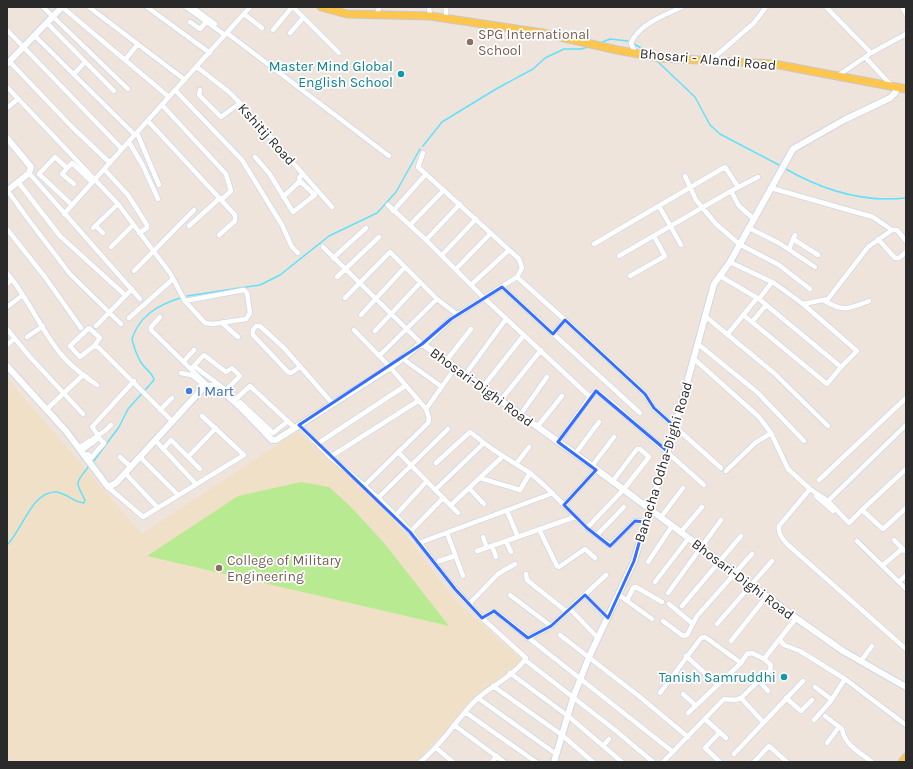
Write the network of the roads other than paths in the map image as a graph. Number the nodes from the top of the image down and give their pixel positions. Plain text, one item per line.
1 (43, 7) edge
2 (62, 7) edge
3 (89, 7) edge
4 (147, 7) edge
5 (186, 7) edge
6 (192, 7) edge
7 (250, 7) edge
8 (292, 7) edge
9 (321, 7) edge
10 (379, 7) edge
11 (429, 7) edge
12 (446, 7) edge
13 (682, 7) edge
14 (766, 7) edge
15 (826, 7) edge
16 (902, 7) edge
17 (244, 14) junction
18 (906, 14) edge
19 (377, 15) junction
20 (430, 16) junction
21 (53, 17) junction
22 (303, 18) junction
23 (446, 19) junction
24 (190, 22) dead end
25 (207, 22) junction
26 (47, 23) junction
27 (215, 24) dead end
28 (262, 28) dead end
29 (7, 30) edge
30 (273, 30) dead end
31 (290, 33) dead end
32 (226, 34) junction
33 (906, 34) edge
34 (34, 35) junction
35 (138, 44) junction
36 (22, 47) junction
37 (210, 53) junction
38 (339, 53) dead end
39 (635, 53) junction
40 (871, 53) junction
41 (865, 57) junction
42 (125, 60) junction
43 (710, 60) junction
44 (85, 62) junction
45 (8, 63) edge
46 (197, 66) junction
47 (74, 74) junction
48 (838, 75) junction
49 (185, 80) junction
50 (894, 86) junction
51 (7, 87) edge
52 (128, 89) dead end
53 (906, 89) edge
54 (175, 90) junction
55 (200, 90) dead end
56 (114, 91) dead end
57 (169, 97) junction
58 (18, 99) junction
59 (240, 103) junction
60 (162, 105) junction
61 (7, 108) edge
62 (148, 121) junction
63 (136, 134) junction
64 (7, 138) edge
65 (129, 142) junction
66 (122, 149) junction
67 (423, 153) dead end
68 (388, 156) dead end
69 (255, 157) dead end
70 (110, 163) junction
71 (67, 168) junction
72 (104, 170) junction
73 (29, 173) junction
74 (303, 174) junction
75 (426, 174) junction
76 (685, 176) dead end
77 (758, 177) dead end
78 (93, 181) junction
79 (300, 181) junction
80 (18, 182) junction
81 (74, 184) dead end
82 (159, 185) dead end
83 (690, 187) junction
84 (738, 187) junction
85 (771, 188) junction
86 (7, 190) edge
87 (444, 190) junction
88 (731, 191) junction
89 (283, 197) junction
90 (158, 199) dead end
91 (221, 199) junction
92 (118, 204) junction
93 (460, 204) junction
94 (72, 205) junction
95 (388, 205) dead end
96 (658, 206) junction
97 (332, 208) dead end
98 (702, 208) junction
99 (194, 210) dead end
100 (393, 211) junction
101 (64, 214) junction
102 (476, 219) junction
103 (754, 219) junction
104 (133, 224) junction
105 (410, 225) junction
106 (189, 226) dead end
107 (670, 226) junction
108 (366, 228) dead end
109 (749, 228) junction
110 (7, 229) edge
111 (892, 230) junction
112 (103, 233) dead end
113 (140, 233) junction
114 (491, 233) junction
115 (219, 235) dead end
116 (654, 236) junction
117 (379, 237) dead end
118 (878, 239) junction
119 (426, 240) junction
120 (906, 240) edge
121 (594, 244) dead end
122 (681, 244) dead end
123 (739, 244) junction
124 (111, 247) dead end
125 (323, 247) dead end
126 (806, 248) junction
127 (789, 249) junction
128 (509, 250) junction
129 (153, 252) junction
130 (906, 252) edge
131 (298, 253) dead end
132 (442, 255) junction
133 (818, 255) dead end
134 (619, 256) dead end
135 (801, 256) junction
136 (333, 258) junction
137 (730, 262) junction
138 (815, 267) dead end
139 (404, 268) junction
140 (456, 269) junction
141 (345, 270) junction
142 (134, 271) dead end
143 (7, 273) edge
144 (630, 276) dead end
145 (720, 276) junction
146 (337, 277) dead end
147 (517, 278) junction
148 (12, 279) junction
149 (173, 279) junction
150 (772, 282) junction
151 (420, 283) junction
152 (7, 284) edge
153 (360, 284) junction
154 (472, 284) junction
155 (502, 287) junction
156 (132, 288) junction
157 (810, 289) dead end
158 (24, 295) junction
159 (125, 295) junction
160 (376, 297) junction
161 (345, 298) dead end
162 (484, 298) junction
163 (140, 299) dead end
164 (437, 299) junction
165 (758, 299) junction
166 (185, 301) junction
167 (825, 301) junction
168 (868, 302) dead end
169 (803, 304) junction
170 (766, 305) junction
171 (7, 307) edge
172 (109, 312) junction
173 (392, 312) junction
174 (361, 315) dead end
175 (458, 315) junction
176 (743, 315) junction
177 (705, 316) junction
178 (160, 317) dead end
179 (130, 318) dead end
180 (506, 319) junction
181 (565, 320) junction
182 (752, 322) junction
183 (222, 323) junction
184 (121, 324) dead end
185 (43, 326) junction
186 (96, 326) dead end
187 (81, 328) dead end
188 (408, 328) junction
189 (7, 329) edge
190 (471, 329) dead end
191 (354, 330) dead end
192 (375, 331) dead end
193 (553, 334) junction
194 (524, 335) junction
195 (727, 335) junction
196 (27, 337) dead end
197 (238, 337) dead end
198 (14, 339) junction
199 (423, 344) junction
200 (698, 344) junction
201 (7, 345) edge
202 (94, 346) junction
203 (194, 350) dead end
204 (541, 350) junction
205 (379, 356) junction
206 (693, 358) junction
207 (403, 359) junction
208 (184, 361) junction
209 (446, 361) junction
210 (7, 366) edge
211 (300, 367) junction
212 (390, 367) junction
213 (841, 367) junction
214 (192, 368) junction
215 (455, 368) junction
216 (180, 373) dead end
217 (83, 375) junction
218 (465, 375) junction
219 (547, 377) dead end
220 (134, 381) junction
221 (97, 385) dead end
222 (208, 386) junction
223 (406, 386) junction
224 (442, 387) junction
225 (482, 388) junction
226 (198, 393) junction
227 (64, 394) junction
228 (562, 396) dead end
229 (590, 397) junction
230 (172, 398) dead end
231 (906, 398) edge
232 (418, 401) junction
233 (500, 401) junction
234 (333, 404) junction
235 (426, 409) junction
236 (46, 410) junction
237 (160, 410) junction
238 (640, 413) dead end
239 (83, 414) dead end
240 (520, 414) junction
241 (202, 416) dead end
242 (172, 421) junction
243 (288, 421) junction
244 (599, 422) dead end
245 (111, 425) dead end
246 (297, 426) junction
247 (675, 426) junction
248 (828, 426) dead end
249 (906, 426) edge
250 (537, 427) junction
251 (216, 428) junction
252 (448, 429) dead end
253 (771, 433) junction
254 (98, 436) junction
255 (614, 437) dead end
256 (155, 440) junction
257 (804, 441) dead end
258 (558, 442) junction
259 (317, 444) junction
260 (484, 444) junction
261 (529, 447) dead end
262 (163, 449) junction
263 (667, 451) junction
264 (398, 452) junction
265 (84, 453) junction
266 (574, 454) junction
267 (502, 456) junction
268 (120, 457) dead end
269 (140, 457) junction
270 (188, 457) junction
271 (330, 457) junction
272 (436, 463) dead end
273 (516, 464) junction
274 (412, 466) junction
275 (131, 467) junction
276 (594, 468) junction
277 (200, 469) dead end
278 (906, 469) edge
279 (125, 473) junction
280 (530, 473) junction
281 (480, 478) junction
282 (819, 480) dead end
283 (426, 482) junction
284 (612, 482) junction
285 (196, 484) junction
286 (365, 485) junction
287 (704, 485) dead end
288 (108, 487) junction
289 (469, 488) junction
290 (683, 488) dead end
291 (810, 489) junction
292 (435, 490) junction
293 (623, 490) junction
294 (553, 493) junction
295 (816, 493) junction
296 (178, 495) junction
297 (378, 498) junction
298 (443, 498) junction
299 (828, 501) junction
300 (484, 504) dead end
301 (564, 505) junction
302 (451, 506) junction
303 (624, 506) dead end
304 (702, 507) dead end
305 (158, 508) junction
306 (648, 508) junction
307 (906, 508) edge
308 (862, 510) junction
309 (507, 511) junction
310 (834, 512) dead end
311 (458, 513) dead end
312 (396, 516) junction
313 (575, 517) junction
314 (660, 517) junction
315 (721, 520) dead end
316 (645, 522) junction
317 (672, 526) junction
318 (587, 528) junction
319 (539, 530) junction
320 (410, 532) junction
321 (447, 532) junction
322 (680, 533) junction
323 (597, 535) junction
324 (483, 536) dead end
325 (741, 536) dead end
326 (518, 537) junction
327 (688, 539) junction
328 (894, 540) dead end
329 (506, 541) junction
330 (857, 541) dead end
331 (419, 543) junction
332 (489, 547) junction
333 (701, 548) junction
334 (904, 550) edge
335 (477, 551) dead end
336 (511, 552) dead end
337 (752, 554) dead end
338 (455, 556) junction
339 (496, 557) dead end
340 (596, 558) dead end
341 (440, 561) dead end
342 (772, 561) dead end
343 (648, 562) dead end
344 (719, 562) junction
345 (514, 564) dead end
346 (883, 565) junction
347 (734, 573) junction
348 (526, 574) dead end
349 (606, 575) dead end
350 (906, 575) edge
351 (463, 576) dead end
352 (655, 582) dead end
353 (899, 582) junction
354 (750, 585) junction
355 (906, 589) edge
356 (668, 593) dead end
357 (510, 595) dead end
358 (586, 595) junction
359 (618, 595) junction
360 (766, 597) junction
361 (627, 601) junction
362 (662, 602) dead end
363 (469, 604) junction
364 (668, 604) dead end
365 (682, 606) dead end
366 (568, 611) junction
367 (482, 618) junction
368 (608, 618) junction
369 (796, 618) junction
370 (652, 619) dead end
371 (663, 621) dead end
372 (693, 624) junction
373 (717, 624) dead end
374 (551, 626) junction
375 (560, 635) dead end
376 (528, 638) junction
377 (598, 638) junction
378 (780, 640) junction
379 (731, 641) dead end
380 (872, 646) dead end
381 (906, 649) edge
382 (686, 656) junction
383 (589, 657) junction
384 (764, 659) junction
385 (525, 660) junction
386 (861, 661) junction
387 (741, 663) junction
388 (510, 673) junction
389 (581, 679) junction
390 (845, 679) junction
391 (759, 681) junction
392 (803, 681) dead end
393 (718, 684) junction
394 (493, 686) junction
395 (815, 687) dead end
396 (906, 687) edge
397 (768, 691) dead end
398 (660, 693) dead end
399 (682, 694) dead end
400 (478, 698) junction
401 (573, 698) junction
402 (741, 698) junction
403 (786, 698) junction
404 (832, 699) junction
405 (812, 700) dead end
406 (695, 705) junction
407 (465, 712) junction
408 (688, 713) dead end
409 (568, 716) junction
410 (825, 716) dead end
411 (705, 718) junction
412 (814, 720) dead end
413 (763, 722) junction
414 (906, 725) edge
415 (454, 726) junction
416 (839, 727) junction
417 (720, 732) junction
418 (562, 735) junction
419 (688, 737) junction
420 (726, 738) dead end
421 (609, 739) dead end
422 (827, 743) dead end
423 (603, 746) junction
424 (436, 748) junction
425 (673, 752) junction
426 (556, 754) junction
427 (734, 754) dead end
428 (497, 756) junction
429 (423, 761) edge
430 (453, 762) edge
431 (492, 762) edge
432 (504, 762) edge
433 (536, 762) edge
434 (554, 762) edge
435 (593, 762) edge
436 (622, 762) edge
437 (653, 762) edge
438 (663, 762) edge
439 (720, 762) edge
440 (754, 762) edge
441 (787, 762) edge
442 (872, 762) edge

1 - 21 street
2 - 21 street
2 - 42 street
3 - 35 street
4 - 37 street
5 - 25 street
6 - 27 street
7 - 17 street
8 - 22 street
8 - 30 street
9 - 19 main road, Bhosari - Alandi Road
10 - 19 street
11 - 20 street
12 - 23 street
13 - 39 street
14 - 43 street
15 - 40 street
16 - 18 street
17 - 28 street
17 - 32 street
19 - 20 main road, Bhosari - Alandi Road
20 - 23 main road, Bhosari - Alandi Road
21 - 26 street
21 - 52 street
22 - 31 street
22 - 38 street
23 - 39 main road, Bhosari - Alandi Road
24 - 25 street
25 - 32 street
26 - 34 street
26 - 44 street
29 - 36 street
32 - 37 street
32 - 68 street
33 - 40 street
34 - 36 street
34 - 47 street
35 - 42 street
35 - 49 street
36 - 45 street
36 - 66 street
37 - 46 street
39 - 43 main road, Bhosari - Alandi Road
40 - 41 street
41 - 48 street
41 - 50 street
42 - 57 street
43 - 48 main road, Bhosari - Alandi Road
44 - 47 street
44 - 56 street
45 - 70 street
46 - 49 street
46 - 59 street, Kshitij Road
47 - 63 street
48 - 50 main road, Bhosari - Alandi Road
49 - 54 street
50 - 53 main road, Bhosari - Alandi Road
50 - 85 street, Banacha Odha-Dighi Road
51 - 58 street
54 - 57 street
54 - 131 street
55 - 59 street
57 - 60 street
58 - 61 street
58 - 78 street
59 - 74 street, Kshitij Road
60 - 62 street
60 - 91 street
62 - 63 street
62 - 91 street
63 - 65 street
63 - 82 street
64 - 73 street
65 - 66 street
65 - 90 street
66 - 70 street
67 - 75 street
69 - 89 street
70 - 72 street
71 - 78 street
71 - 81 street
71 - 94 street
72 - 78 street
72 - 113 street
73 - 80 street
73 - 101 street
74 - 79 street
74 - 97 street, Kshitij Road
75 - 87 street
75 - 100 street
76 - 83 street
77 - 84 street
78 - 92 street
78 - 94 street
79 - 89 street
79 - 89 street
80 - 86 street
80 - 159 street
83 - 84 street
83 - 96 street
83 - 98 street
84 - 88 street
85 - 103 street, Banacha Odha-Dighi Road
85 - 111 street
86 - 172 street
87 - 93 street
87 - 105 street
88 - 98 street
88 - 103 street
91 - 106 street
91 - 115 street
92 - 104 street
92 - 112 street
93 - 102 street
93 - 119 street
94 - 101 street
95 - 100 street
96 - 107 street
96 - 121 street
98 - 107 street
98 - 123 street
99 - 129 street
100 - 105 street
101 - 156 street
102 - 114 street
102 - 132 street
103 - 109 street, Banacha Odha-Dighi Road
104 - 113 street
104 - 124 street
105 - 119 street
107 - 116 street
107 - 122 street
108 - 136 street
109 - 123 street, Banacha Odha-Dighi Road
109 - 127 street
110 - 187 street
111 - 118 street
111 - 120 street
113 - 129 street
114 - 128 street
114 - 140 street
116 - 134 street
116 - 144 street
117 - 141 street
118 - 130 street
118 - 167 street
119 - 132 street
123 - 137 street, Banacha Odha-Dighi Road
123 - 157 street
125 - 136 street
126 - 127 street
126 - 133 street
126 - 135 street
127 - 135 street
128 - 147 street
128 - 154 street
129 - 142 street
129 - 149 street
132 - 140 street
135 - 138 street
136 - 141 street
137 - 145 street, Banacha Odha-Dighi Road
137 - 150 street
139 - 151 street
139 - 153 street
139 - 160 street
140 - 154 street
141 - 146 street
141 - 153 street
143 - 148 street
145 - 165 street
145 - 177 street, Banacha Odha-Dighi Road
147 - 155 street
147 - 181 street
148 - 152 street
148 - 158 street
149 - 166 street
149 - 179 street
150 - 165 street
150 - 169 street
151 - 164 street
151 - 173 street
153 - 160 street
153 - 161 street
154 - 162 street
155 - 162 street
155 - 193 street
156 - 159 street
156 - 163 street
158 - 171 street
158 - 185 street
159 - 172 street
160 - 173 street
160 - 174 street
162 - 175 street
162 - 180 street
164 - 175 street
164 - 188 street
165 - 170 street
165 - 176 street
166 - 183 street
166 - 183 street
167 - 168 street
167 - 169 street
169 - 213 street
170 - 182 street
170 - 213 street
172 - 184 street
172 - 186 street
173 - 188 street
173 - 192 street
175 - 199 street
176 - 182 street
176 - 195 street
177 - 195 street
177 - 200 street, Banacha Odha-Dighi Road
178 - 208 street
180 - 194 street
180 - 218 street
181 - 193 street
181 - 247 street
182 - 213 street
183 - 197 street
185 - 196 street
185 - 217 street
188 - 199 street
188 - 205 street
189 - 198 street
190 - 209 street
191 - 205 street
193 - 238 street
194 - 204 street
194 - 225 street
195 - 248 street
198 - 201 street
198 - 227 street
199 - 207 street, Bhosari-Dighi Road
199 - 209 street, Bhosari-Dighi Road
200 - 206 street, Banacha Odha-Dighi Road
200 - 257 street
202 - 202 street
202 - 220 street
203 - 208 street
204 - 229 street
204 - 233 street
205 - 212 street
206 - 247 street, Banacha Odha-Dighi Road
206 - 253 street
207 - 212 street, Bhosari-Dighi Road
207 - 224 street
208 - 214 street
209 - 215 street, Bhosari-Dighi Road
210 - 236 street
211 - 211 street
211 - 234 street
212 - 223 street
212 - 234 street, Bhosari-Dighi Road
214 - 214 street
214 - 222 street
215 - 218 street, Bhosari-Dighi Road
215 - 224 street
216 - 226 street
217 - 221 street
217 - 227 street
218 - 225 street, Bhosari-Dighi Road
219 - 240 street
220 - 237 street
220 - 254 street
222 - 226 street
222 - 246 street, Bhosari-Dighi Road
223 - 232 street
223 - 259 street
224 - 235 street
225 - 233 street, Bhosari-Dighi Road
226 - 242 street
227 - 236 street
227 - 239 street
228 - 250 street
229 - 258 street
229 - 263 street
230 - 237 street
231 - 282 street
232 - 235 street
232 - 271 street
233 - 240 street, Bhosari-Dighi Road
234 - 246 street, Bhosari-Dighi Road
235 - 264 street
236 - 265 street
237 - 242 street
240 - 250 street, Bhosari-Dighi Road
241 - 251 street
242 - 256 street
243 - 243 street
243 - 246 street
244 - 266 street
245 - 254 street
246 - 259 street
247 - 253 street
247 - 263 street, Banacha Odha-Dighi Road
249 - 299 street
250 - 258 street, Bhosari-Dighi Road
251 - 270 street
251 - 285 street
252 - 274 street
253 - 291 street
254 - 265 street
255 - 276 street
256 - 262 street
256 - 269 street
258 - 266 street, Bhosari-Dighi Road
259 - 271 street
260 - 267 street
260 - 272 street
260 - 292 street
261 - 273 street
262 - 270 street
262 - 285 street
263 - 287 street
263 - 306 street, Banacha Odha-Dighi Road
264 - 274 street
264 - 286 street
265 - 288 street
266 - 276 street, Bhosari-Dighi Road
267 - 273 street
267 - 281 street
268 - 275 street
269 - 275 street
269 - 296 street
270 - 277 street
271 - 286 street
273 - 280 street
274 - 283 street
274 - 297 street
275 - 279 street
276 - 284 street, Bhosari-Dighi Road
276 - 301 street
278 - 308 street
279 - 288 street
279 - 305 street
280 - 281 street
280 - 294 street
281 - 289 street
283 - 292 street
283 - 312 street
284 - 293 street, Bhosari-Dighi Road
284 - 293 street
285 - 296 street
286 - 297 street
288 - 305 street
289 - 300 street
289 - 302 street
290 - 314 street
291 - 295 street
291 - 381 street
292 - 298 street
293 - 306 street, Bhosari-Dighi Road
293 - 318 street
294 - 301 street
294 - 309 street
295 - 299 street
295 - 310 street
296 - 305 street
297 - 312 street
298 - 302 street
298 - 320 street
299 - 308 street
301 - 313 street
302 - 311 street
303 - 323 street
304 - 322 street
306 - 314 street, Bhosari-Dighi Road
306 - 316 street, Banacha Odha-Dighi Road
307 - 308 street
309 - 321 street
309 - 326 street
312 - 320 street
313 - 318 street
313 - 319 street
314 - 317 street, Bhosari-Dighi Road
315 - 333 street
316 - 323 street
316 - 359 street, Banacha Odha-Dighi Road
317 - 322 street, Bhosari-Dighi Road
317 - 343 street
318 - 323 street
319 - 326 street
319 - 340 street
320 - 331 street
321 - 331 street
321 - 338 street
322 - 327 street, Bhosari-Dighi Road
324 - 332 street
325 - 344 street
326 - 329 street
327 - 333 street, Bhosari-Dighi Road
327 - 352 street
328 - 334 street
329 - 332 street
329 - 336 street
330 - 346 street
331 - 363 street
332 - 335 street
332 - 339 street
333 - 344 street, Bhosari-Dighi Road
333 - 356 street
334 - 346 street
337 - 347 street
338 - 341 street
338 - 351 street
342 - 354 street
344 - 347 street, Bhosari-Dighi Road
344 - 365 street
345 - 363 street
346 - 353 street
347 - 354 street, Bhosari-Dighi Road
347 - 372 street
348 - 366 street
349 - 358 street
350 - 353 street
353 - 355 street
354 - 360 street, Bhosari-Dighi Road
354 - 373 street
357 - 374 street
358 - 366 street
358 - 368 street
359 - 361 street
359 - 368 street, Banacha Odha-Dighi Road
360 - 369 street, Bhosari-Dighi Road
360 - 379 street
361 - 362 street
361 - 370 street
363 - 367 street
364 - 372 street
366 - 374 street
366 - 377 street
367 - 376 street
367 - 385 street
368 - 377 street, Banacha Odha-Dighi Road
369 - 378 street
369 - 386 street, Bhosari-Dighi Road
371 - 372 street
374 - 376 street
375 - 383 street
376 - 389 street
377 - 383 street, Banacha Odha-Dighi Road
378 - 384 street
378 - 390 street
380 - 386 street
382 - 387 street
382 - 393 street
382 - 398 street
383 - 389 street, Banacha Odha-Dighi Road
383 - 419 street
384 - 387 street
384 - 391 street
385 - 388 street
385 - 401 street
386 - 396 street, Bhosari-Dighi Road
387 - 393 street
388 - 394 street
388 - 409 street
389 - 401 street, Banacha Odha-Dighi Road
389 - 425 street
390 - 404 street
390 - 414 street
391 - 397 street
391 - 402 street
392 - 403 street
393 - 406 street
394 - 400 street
394 - 418 street
395 - 404 street
399 - 406 street
400 - 407 street
400 - 426 street
401 - 409 street, Banacha Odha-Dighi Road
401 - 437 street
402 - 411 street
402 - 413 street
403 - 405 street
403 - 413 street
404 - 412 street
406 - 408 street
407 - 415 street
407 - 433 street
409 - 418 street, Banacha Odha-Dighi Road
409 - 423 street
410 - 416 street
411 - 417 street
411 - 419 street
413 - 427 street
415 - 424 street
415 - 428 street
416 - 422 street
416 - 442 street
417 - 420 street
417 - 439 street
418 - 426 street, Banacha Odha-Dighi Road
418 - 435 street
419 - 425 street
421 - 423 street
423 - 436 street
424 - 429 street
424 - 430 street
425 - 438 street
426 - 434 street, Banacha Odha-Dighi Road
428 - 431 street
428 - 432 street
440 - 441 street

